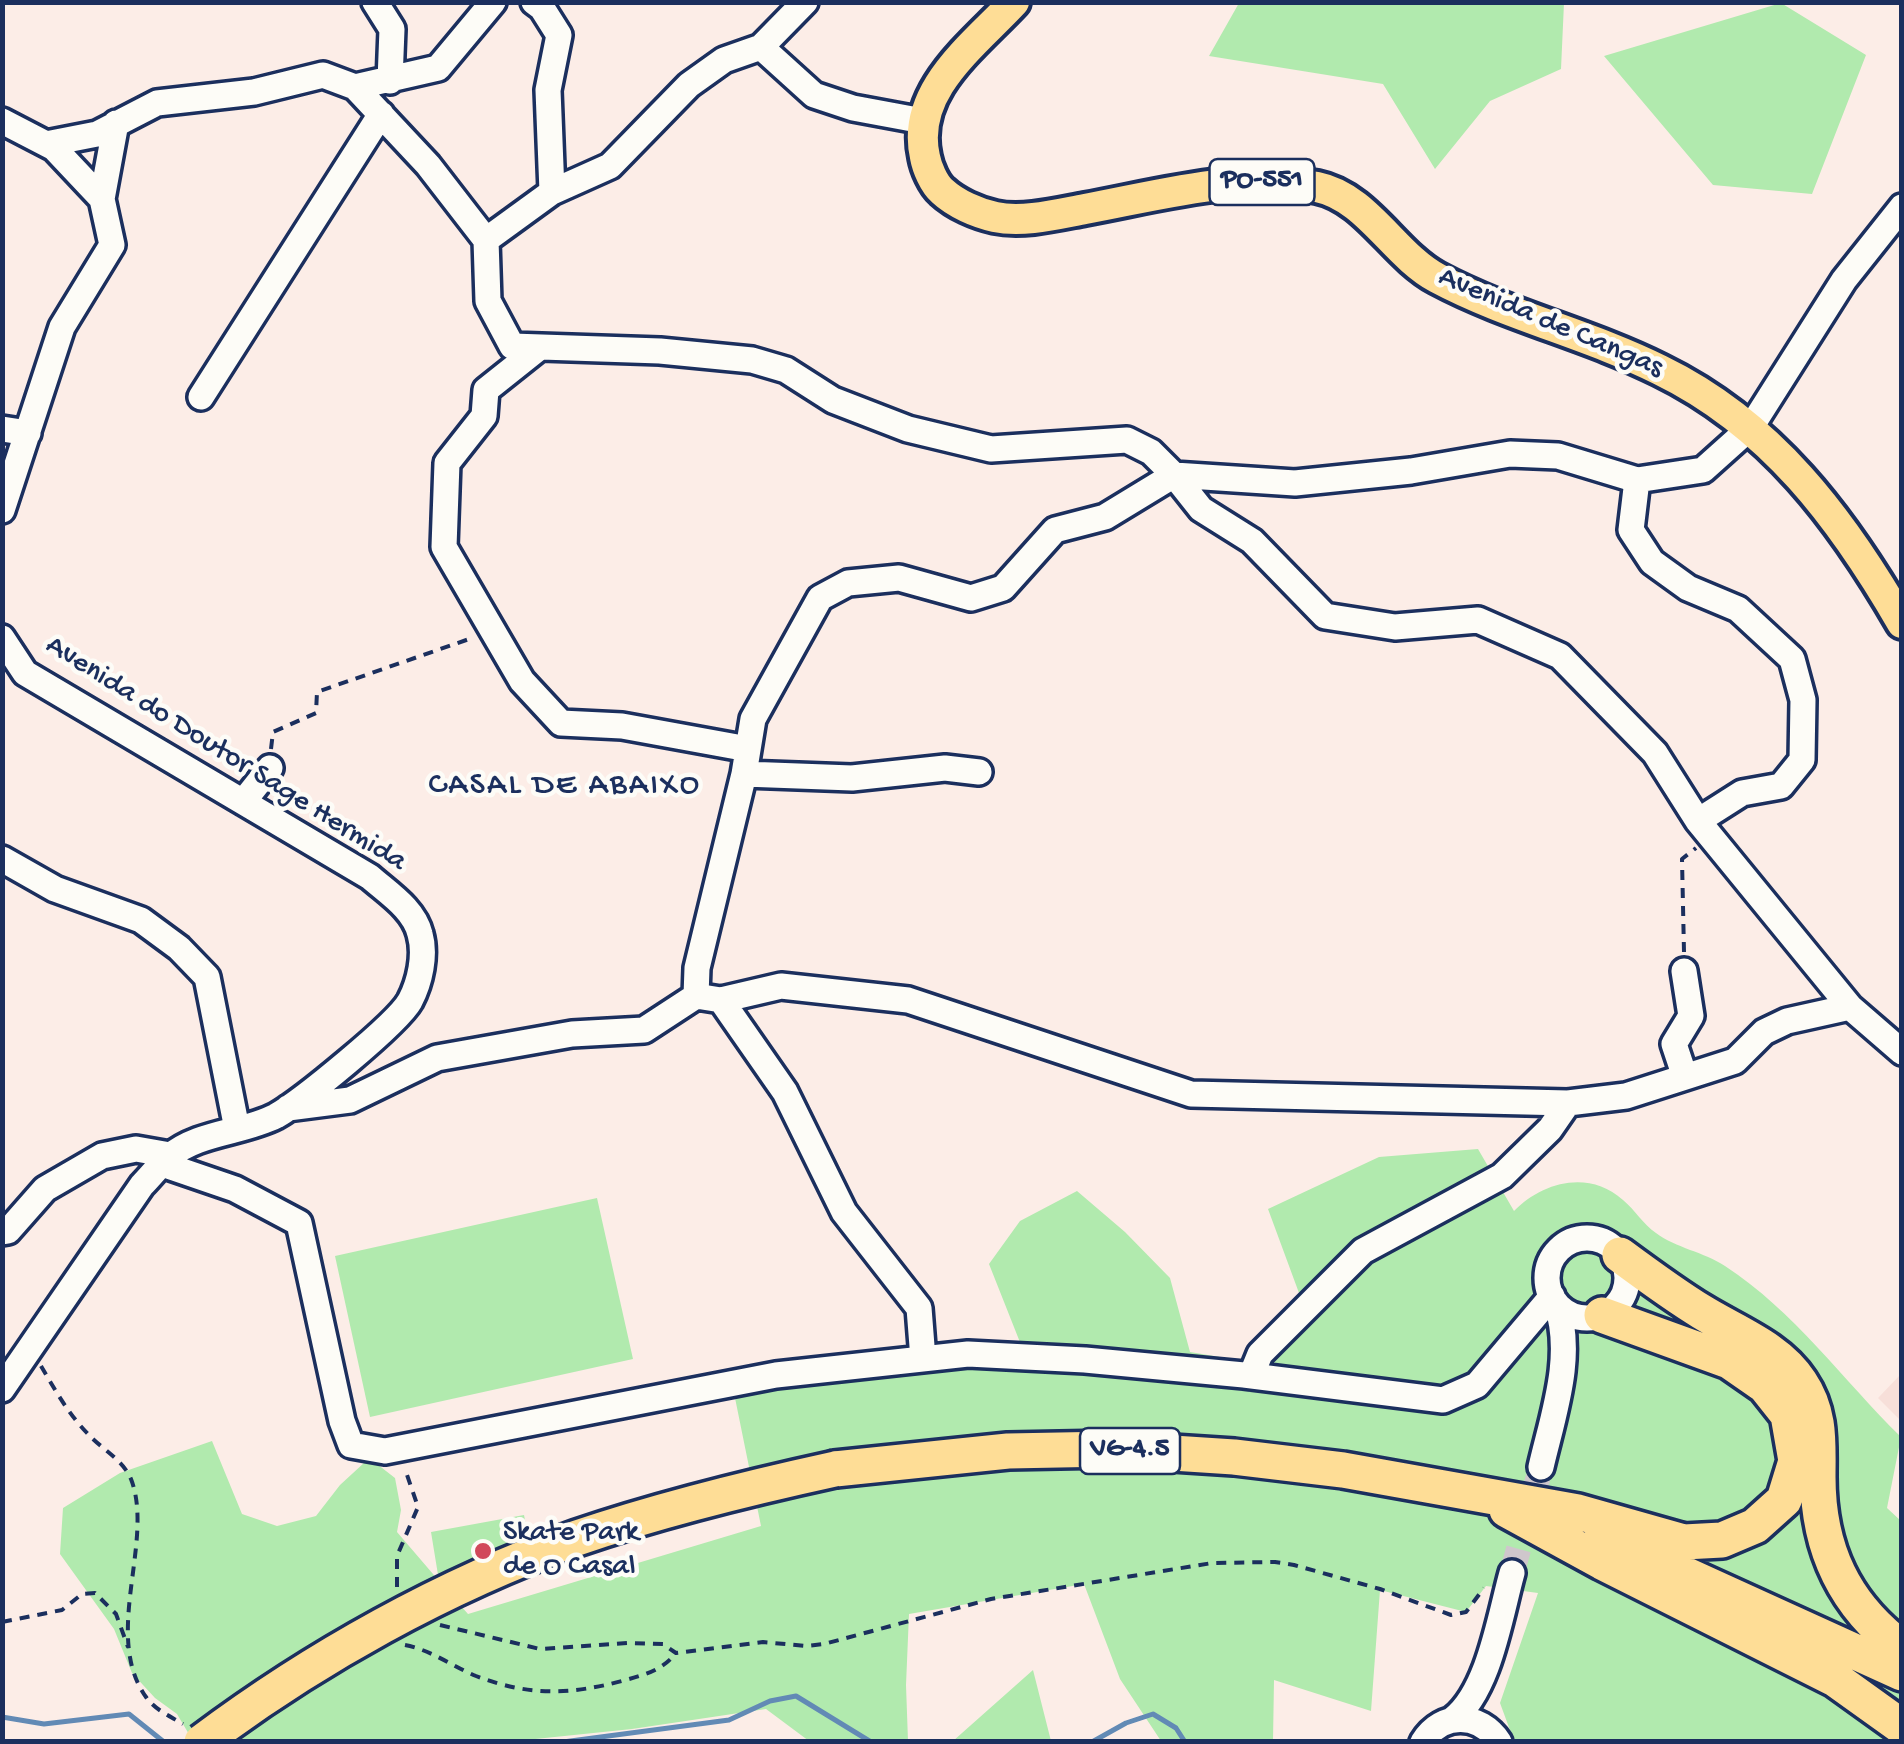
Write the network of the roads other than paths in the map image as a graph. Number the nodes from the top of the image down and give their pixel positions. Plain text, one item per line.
1 (375, 2) edge
2 (493, 2) edge
3 (534, 2) edge
4 (805, 2) edge
5 (1014, 2) edge
6 (761, 47) junction
7 (390, 81) junction
8 (355, 87) junction
9 (381, 114) junction
10 (2, 121) edge
11 (922, 121) junction
12 (116, 123) junction
13 (46, 144) junction
14 (552, 192) junction
15 (102, 199) junction
16 (1902, 206) edge
17 (486, 240) junction
18 (540, 347) junction
19 (201, 397) dead end
20 (1751, 428) junction
21 (15, 431) edge
22 (1174, 475) junction
23 (1637, 480) junction
24 (2, 510) edge
25 (1902, 623) edge
26 (2, 638) edge
27 (746, 761) junction
28 (270, 768) road end
29 (979, 772) dead end
30 (243, 802) junction
31 (1698, 821) junction
32 (2, 859) edge
33 (1684, 971) road end
34 (709, 998) junction
35 (1850, 1007) junction
36 (1902, 1052) edge
37 (1685, 1077) junction
38 (1568, 1103) junction
39 (288, 1108) junction
40 (237, 1129) junction
41 (166, 1160) junction
42 (2, 1232) edge
43 (1620, 1256) junction
44 (1554, 1300) junction
45 (1600, 1316) junction
46 (924, 1359) junction
47 (1562, 1373) junction
48 (1251, 1376) junction
49 (2, 1390) edge
50 (1541, 1467) tunnel mouth
51 (1423, 1485) junction
52 (1508, 1510) junction
53 (1510, 1581) tunnel mouth
54 (1902, 1648) edge
55 (1488, 1662) junction
56 (1902, 1674) edge
57 (1453, 1719) junction
58 (1902, 1727) edge
59 (193, 1733) edge
60 (1496, 1736) edge
61 (1423, 1742) edge

1 - 7 street
2 - 7 street
3 - 14 street
4 - 6 street
5 - 11 main road
6 - 11 street
6 - 14 street
7 - 8 street
8 - 9 street
8 - 12 street
9 - 17 street
9 - 19 street
10 - 13 street
11 - 20 main road, Avenida de Cangas / PO-551
12 - 13 street
12 - 15 street
13 - 15 street
14 - 17 street
15 - 21 street
16 - 20 street
17 - 18 street
18 - 22 street
18 - 27 street
20 - 23 street
20 - 25 main road, PO-551
21 - 24 street
22 - 23 street
22 - 27 street
22 - 31 street
23 - 31 street
26 - 30 street, Avenida do Doutor Sage Hermida
27 - 29 street
27 - 34 street
28 - 30 street
30 - 39 street, Avenida do Doutor Sage Hermida
31 - 35 street
32 - 40 street
33 - 37 street
34 - 38 street
34 - 39 street
34 - 46 street
35 - 36 street
35 - 37 street
37 - 38 street
38 - 48 street
39 - 40 street, Avenida do Doutor Sage Hermida
40 - 41 street, Avenida do Doutor Sage Hermida
41 - 42 street
41 - 46 street
41 - 49 street, Avenida do Doutor Sage Hermida
43 - 44 street
43 - 45 street
43 - 54 highway
44 - 45 street
44 - 47 street
44 - 48 street
45 - 47 street
45 - 51 highway
46 - 48 street
47 - 50 street
51 - 52 highway, VG-4.5
51 - 59 highway, VG-4.5, bridge
52 - 56 highway, VG-4.5
52 - 58 highway
53 - 55 street
55 - 57 street
55 - 60 street
57 - 60 street
57 - 61 street

